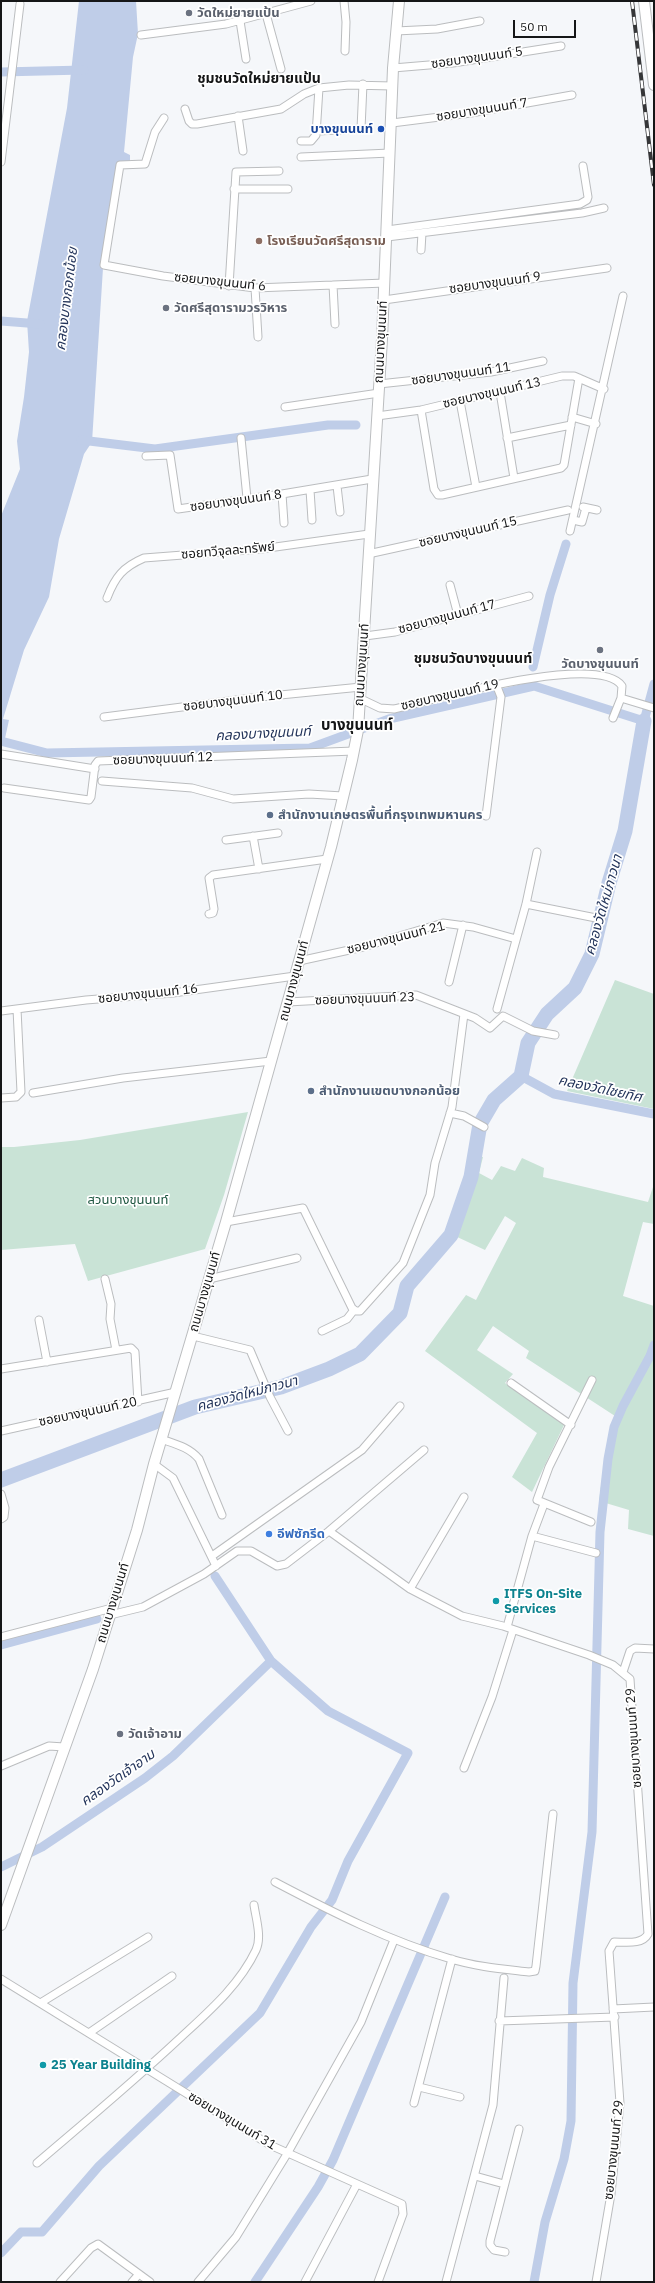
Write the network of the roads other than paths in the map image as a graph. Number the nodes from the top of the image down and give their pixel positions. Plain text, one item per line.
1 (311, 1) edge
2 (344, 1) edge
3 (399, 1) edge
4 (644, 1) edge
5 (20, 4) dead end
6 (266, 14) junction
7 (240, 21) junction
8 (480, 21) dead end
9 (396, 31) junction
10 (141, 34) dead end
11 (561, 46) dead end
12 (345, 51) dead end
13 (246, 59) dead end
14 (393, 68) junction
15 (281, 69) dead end
16 (363, 84) junction
17 (654, 85) edge
18 (393, 86) junction
19 (319, 88) junction
20 (572, 95) dead end
21 (185, 109) dead end
22 (238, 116) junction
23 (164, 118) dead end
24 (392, 122) junction
25 (317, 131) junction
26 (301, 141) dead end
27 (242, 151) dead end
28 (390, 152) junction
29 (300, 157) dead end
30 (1, 162) edge
31 (583, 166) dead end
32 (279, 171) dead end
33 (234, 189) junction
34 (288, 189) dead end
35 (604, 208) dead end
36 (422, 233) junction
37 (387, 234) junction
38 (422, 250) dead end
39 (607, 268) dead end
40 (384, 283) junction
41 (230, 286) junction
42 (333, 286) junction
43 (255, 288) junction
44 (624, 296) dead end
45 (384, 300) junction
46 (335, 324) dead end
47 (258, 337) dead end
48 (543, 360) dead end
49 (579, 378) junction
50 (379, 388) junction
51 (604, 389) junction
52 (500, 392) junction
53 (460, 401) junction
54 (285, 407) dead end
55 (421, 410) junction
56 (377, 416) junction
57 (572, 421) junction
58 (596, 424) junction
59 (241, 438) dead end
60 (507, 438) junction
61 (146, 456) dead end
62 (514, 478) junction
63 (372, 479) junction
64 (337, 486) junction
65 (476, 487) junction
66 (310, 490) junction
67 (282, 494) junction
68 (247, 498) junction
69 (576, 506) junction
70 (586, 508) junction
71 (568, 510) dead end
72 (597, 510) dead end
73 (340, 512) dead end
74 (312, 520) dead end
75 (573, 520) junction
76 (284, 523) dead end
77 (570, 531) dead end
78 (369, 534) junction
79 (368, 554) junction
80 (450, 585) dead end
81 (529, 596) dead end
82 (107, 598) dead end
83 (458, 615) junction
84 (365, 636) junction
85 (496, 684) junction
86 (362, 687) junction
87 (621, 698) junction
88 (361, 699) junction
89 (650, 707) edge
90 (615, 714) dead end
91 (104, 717) dead end
92 (354, 751) junction
93 (1, 754) edge
94 (95, 769) junction
95 (102, 781) dead end
96 (4, 788) dead end
97 (343, 796) junction
98 (486, 816) dead end
99 (278, 833) dead end
100 (253, 836) junction
101 (226, 840) dead end
102 (537, 852) dead end
103 (327, 859) junction
104 (259, 869) junction
105 (526, 904) junction
106 (209, 914) dead end
107 (600, 918) dead end
108 (463, 925) junction
109 (516, 939) junction
110 (299, 961) junction
111 (295, 976) junction
112 (449, 982) dead end
113 (288, 1002) junction
114 (17, 1009) junction
115 (496, 1009) dead end
116 (1, 1011) edge
117 (464, 1014) junction
118 (555, 1035) dead end
119 (271, 1061) junction
120 (33, 1093) dead end
121 (1, 1098) edge
122 (450, 1113) junction
123 (484, 1127) dead end
124 (226, 1222) junction
125 (297, 1258) dead end
126 (105, 1279) dead end
127 (209, 1279) junction
128 (354, 1310) junction
129 (39, 1320) dead end
130 (322, 1331) dead end
131 (192, 1336) junction
132 (116, 1350) junction
133 (48, 1362) junction
134 (1, 1369) edge
135 (592, 1380) dead end
136 (511, 1383) dead end
137 (175, 1393) junction
138 (138, 1402) junction
139 (400, 1406) dead end
140 (571, 1425) junction
141 (1, 1431) edge
142 (288, 1431) dead end
143 (161, 1439) junction
144 (424, 1450) dead end
145 (154, 1464) junction
146 (1, 1494) edge
147 (464, 1497) dead end
148 (544, 1504) junction
149 (222, 1515) dead end
150 (1, 1519) edge
151 (591, 1522) dead end
152 (329, 1531) junction
153 (532, 1536) junction
154 (596, 1554) dead end
155 (212, 1556) junction
156 (214, 1567) junction
157 (410, 1589) junction
158 (111, 1612) junction
159 (510, 1629) junction
160 (1, 1636) edge
161 (654, 1649) edge
162 (623, 1672) junction
163 (64, 1747) junction
164 (1, 1766) edge
165 (464, 1768) dead end
166 (553, 1814) dead end
167 (275, 1882) dead end
168 (254, 1905) dead end
169 (1, 1925) edge
170 (651, 1933) edge
171 (148, 1937) dead end
172 (394, 1940) junction
173 (452, 1960) junction
174 (172, 1976) dead end
175 (504, 1978) dead end
176 (1, 1979) edge
177 (42, 2002) junction
178 (654, 2007) edge
179 (613, 2009) junction
180 (615, 2017) junction
181 (499, 2021) junction
182 (89, 2032) junction
183 (147, 2069) junction
184 (418, 2087) junction
185 (460, 2097) dead end
186 (414, 2103) dead end
187 (519, 2129) dead end
188 (287, 2154) junction
189 (37, 2163) dead end
190 (475, 2176) junction
191 (357, 2184) junction
192 (504, 2184) junction
193 (505, 2252) dead end
194 (139, 2274) junction
195 (60, 2282) edge
196 (132, 2282) edge
197 (150, 2282) edge
198 (198, 2282) edge
199 (305, 2282) edge
200 (378, 2282) edge
201 (446, 2282) edge
202 (596, 2282) edge

1 - 6 street
2 - 12 street
3 - 9 street, ถนนบางขุนนนท์
4 - 17 street
5 - 30 street
6 - 7 street
6 - 15 street
7 - 10 street
7 - 13 street
8 - 9 street
9 - 14 street, ถนนบางขุนนนท์
11 - 14 street, ซอยบางขุนนนท์ 5
14 - 18 street, ถนนบางขุนนนท์
16 - 18 street
16 - 19 street
16 - 25 street
18 - 24 street, ถนนบางขุนนนท์
19 - 22 street
19 - 25 street
20 - 24 street, ซอยบางขุนนนท์ 7
21 - 22 street
22 - 27 street
23 - 41 street, ซอยบางขุนนนท์ 6
24 - 28 street, ถนนบางขุนนนท์
25 - 26 street
28 - 29 street
28 - 37 street, ถนนบางขุนนนท์
31 - 37 street
32 - 33 street
33 - 34 street
33 - 41 street
35 - 36 street
36 - 37 street
36 - 38 street
37 - 40 street, ถนนบางขุนนนท์
39 - 45 street, ซอยบางขุนนนท์ 9
40 - 42 street, ซอยบางขุนนนท์ 6
40 - 45 street, ถนนบางขุนนนท์
41 - 43 street, ซอยบางขุนนนท์ 6
42 - 43 street, ซอยบางขุนนนท์ 6
42 - 46 street
43 - 47 street
44 - 51 street
45 - 50 street, ถนนบางขุนนนท์
48 - 50 street, ซอยบางขุนนนท์ 11
49 - 51 street, ซอยบางขุนนนท์ 13
49 - 52 street, ซอยบางขุนนนท์ 13
49 - 57 street
50 - 54 street, ซอยบางขุนนนท์ 11
50 - 56 street, ถนนบางขุนนนท์
51 - 58 street
52 - 53 street, ซอยบางขุนนนท์ 13
52 - 60 street
53 - 55 street, ซอยบางขุนนนท์ 13
53 - 65 street
55 - 56 street, ซอยบางขุนนนท์ 13
55 - 65 street
56 - 63 street, ถนนบางขุนนนท์
57 - 58 street
57 - 60 street
57 - 62 street
58 - 69 street
59 - 68 street
60 - 62 street
61 - 68 street, ซอยบางขุนนนท์ 8
62 - 65 street
63 - 64 street, ซอยบางขุนนนท์ 8
63 - 78 street, ถนนบางขุนนนท์
64 - 66 street, ซอยบางขุนนนท์ 8
64 - 73 street
66 - 67 street, ซอยบางขุนนนท์ 8
66 - 74 street
67 - 68 street, ซอยบางขุนนนท์ 8
67 - 76 street
69 - 70 street
69 - 75 street
70 - 72 street
70 - 75 street
71 - 79 street, ซอยบางขุนนนท์ 15
75 - 77 street
78 - 79 street, ถนนบางขุนนนท์
78 - 82 street, ซอยทวีจุลละทรัพย์
79 - 84 street, ถนนบางขุนนนท์
80 - 83 street
81 - 83 street, ซอยบางขุนนนท์ 17
83 - 84 street, ซอยบางขุนนนท์ 17
84 - 86 street, ถนนบางขุนนนท์
85 - 87 street, ซอยบางขุนนนท์ 19
85 - 88 street, ซอยบางขุนนนท์ 19
85 - 98 street
86 - 88 street, ถนนบางขุนนนท์
86 - 91 street, ซอยบางขุนนนท์ 10
87 - 89 street
87 - 90 street
88 - 92 street, ถนนบางขุนนนท์
92 - 94 street, ซอยบางขุนนนท์ 12
92 - 97 street, ถนนบางขุนนนท์
93 - 94 street
94 - 96 street, ซอยบางขุนนนท์ 12
95 - 97 street
97 - 103 street, ถนนบางขุนนนท์
99 - 100 street
100 - 101 street
100 - 104 street
102 - 105 street
103 - 104 street
103 - 110 street, ถนนบางขุนนนท์
104 - 106 street
105 - 107 street
105 - 109 street
108 - 109 street, ซอยบางขุนนนท์ 21
108 - 110 street, ซอยบางขุนนนท์ 21
108 - 112 street
109 - 115 street
110 - 111 street, ถนนบางขุนนนท์
111 - 113 street, ถนนบางขุนนนท์
111 - 114 street, ซอยบางขุนนนท์ 16
113 - 117 street, ซอยบางขุนนนท์ 23
113 - 119 street, ถนนบางขุนนนท์
114 - 116 street, ซอยบางขุนนนท์ 16
114 - 121 street
117 - 118 street, ซอยบางขุนนนท์ 23
117 - 122 street
119 - 120 street
119 - 124 street, ถนนบางขุนนนท์
122 - 123 street
122 - 128 street
124 - 127 street, ถนนบางขุนนนท์
124 - 128 street
125 - 127 street
126 - 132 street
127 - 131 street, ถนนบางขุนนนท์
128 - 130 street
129 - 133 street
131 - 137 street, ถนนบางขุนนนท์
131 - 142 street
132 - 133 street
132 - 138 street
133 - 134 street
135 - 140 street
136 - 140 street
137 - 138 street, ซอยบางขุนนนท์ 20
137 - 143 street, ถนนบางขุนนนท์
138 - 141 street, ซอยบางขุนนนท์ 20
139 - 155 street
140 - 148 street
143 - 145 street, ถนนบางขุนนนท์
143 - 149 street
144 - 152 street
145 - 155 street
145 - 158 street, ถนนบางขุนนนท์
146 - 150 street
147 - 157 street
148 - 151 street
148 - 153 street
152 - 156 street
152 - 157 street, ซอยบางขุนนนท์ 29
153 - 154 street
153 - 159 street
155 - 156 street
156 - 158 street
157 - 159 street, ซอยบางขุนนนท์ 29
158 - 160 street
158 - 163 street, ถนนบางขุนนนท์
159 - 162 street, ซอยบางขุนนนท์ 29
159 - 165 street
161 - 162 street
162 - 170 street, ซอยบางขุนนนท์ 29
163 - 164 street
163 - 169 street, ถนนบางขุนนนท์
166 - 173 street
167 - 172 street
168 - 183 street
170 - 179 street, ซอยบางขุนนนท์ 29
171 - 177 street
172 - 173 street
172 - 188 street
173 - 184 street
174 - 182 street
175 - 181 street
176 - 177 street, ซอยบางขุนนนท์ 31
177 - 182 street, ซอยบางขุนนนท์ 31
178 - 179 street
179 - 180 street, ซอยบางขุนนนท์ 29
180 - 181 street
180 - 202 street, ซอยบางขุนนนท์ 29
181 - 190 street
182 - 183 street, ซอยบางขุนนนท์ 31
183 - 188 street, ซอยบางขุนนนท์ 31
183 - 189 street
184 - 185 street
184 - 186 street
187 - 192 street
188 - 191 street, ซอยบางขุนนนท์ 31
188 - 198 street
190 - 192 street
190 - 201 street
191 - 199 street
191 - 200 street, ซอยบางขุนนนท์ 31
192 - 193 street
194 - 195 street
194 - 196 street
194 - 197 street

